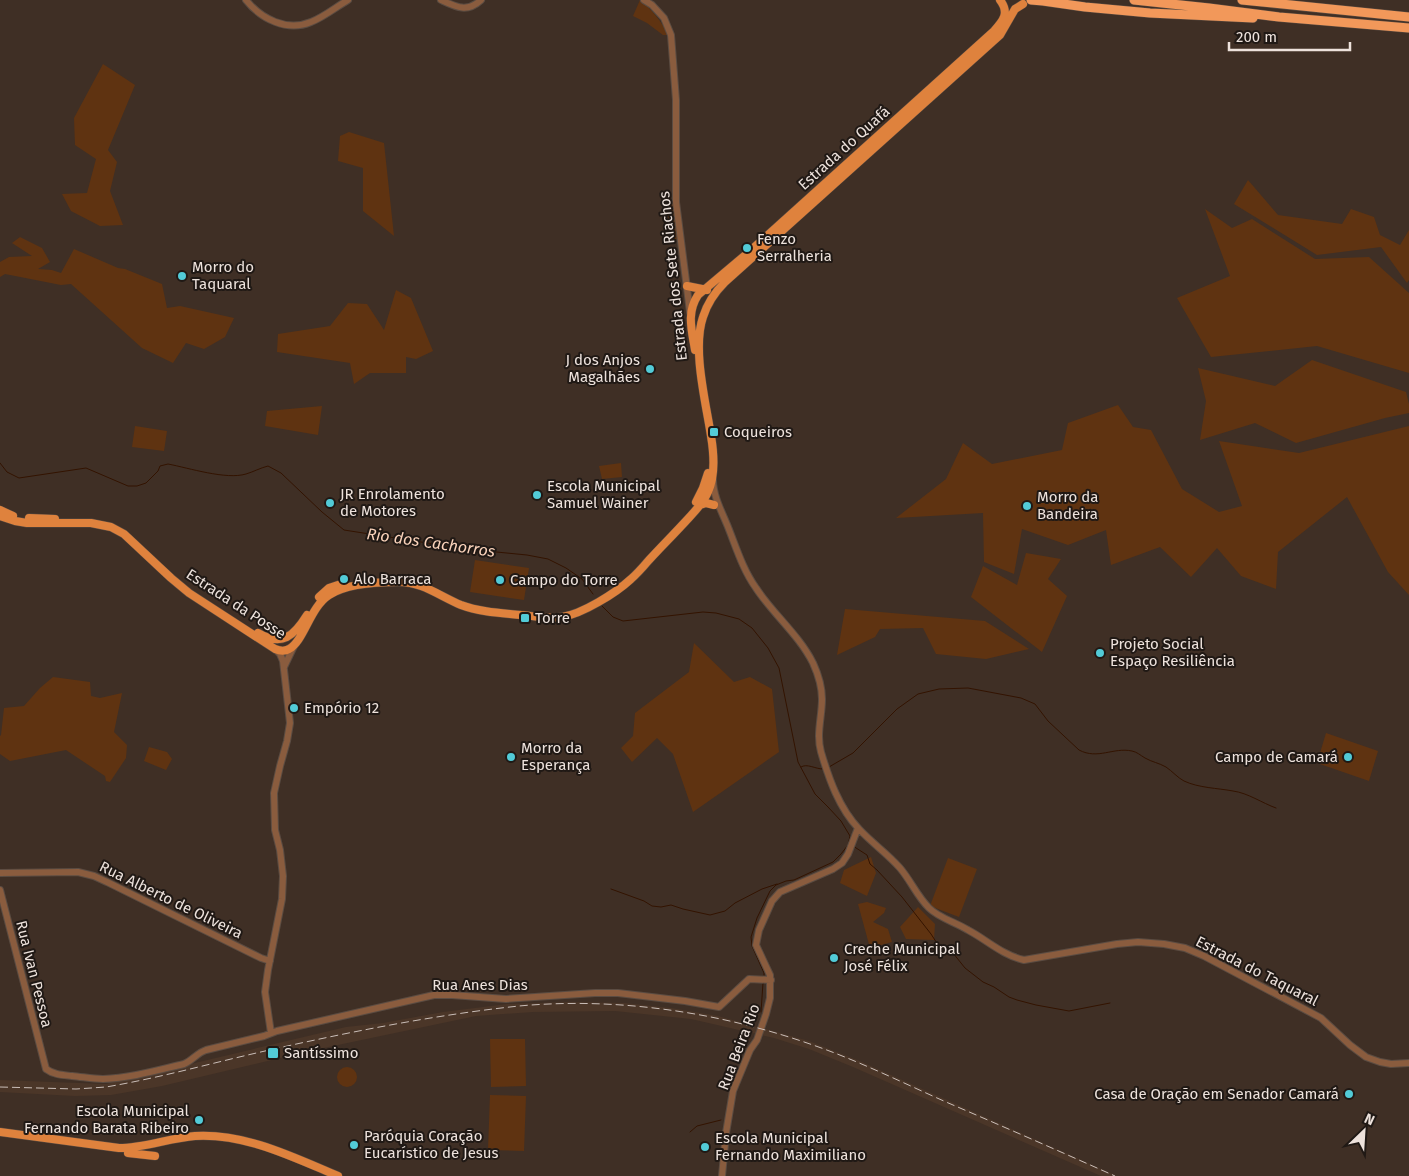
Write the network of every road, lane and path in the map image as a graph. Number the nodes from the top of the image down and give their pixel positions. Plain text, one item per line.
1 (246, 0) edge
2 (348, 0) edge
3 (441, 0) edge
4 (481, 0) edge
5 (644, 0) edge
6 (1000, 0) edge
7 (1134, 0) edge
8 (1242, 0) edge
9 (1271, 0) edge
10 (1028, 1) edge
11 (1284, 4) junction
12 (1279, 17) junction
13 (1409, 17) edge
14 (1409, 28) edge
15 (687, 286) junction
16 (706, 289) junction
17 (712, 298) junction
18 (690, 316) junction
19 (701, 322) junction
20 (712, 473) junction
21 (706, 490) junction
22 (699, 501) junction
23 (715, 503) junction
24 (0, 510) edge
25 (0, 516) edge
26 (599, 598) junction
27 (290, 635) junction
28 (277, 640) junction
29 (295, 644) junction
30 (275, 649) junction
31 (284, 668) junction
32 (858, 828) junction
33 (0, 873) edge
34 (0, 890) edge
35 (270, 961) junction
36 (768, 980) junction
37 (271, 1033) junction
38 (1409, 1063) edge
39 (44, 1064) joint
40 (0, 1132) edge
41 (0, 1138) edge
42 (128, 1153) junction
43 (155, 1156) dead end
44 (325, 1176) edge
45 (338, 1176) edge
46 (722, 1176) edge

1 - 2 street
3 - 4 street
5 - 15 street, Estrada dos Sete Riachos
6 - 10 main road
6 - 16 main road, Estrada do Quafá
7 - 12 highway
8 - 11 highway
9 - 11 highway
10 - 12 highway
10 - 17 main road, Estrada do Quafá
11 - 13 highway
12 - 14 highway
15 - 16 main road
15 - 18 street, Estrada dos Sete Riachos
16 - 17 main road
16 - 18 main road, Estrada do Quafá
17 - 19 main road, Estrada dos Sete Riachos
18 - 19 main road
18 - 21 main road, Estrada dos Sete Riachos
19 - 20 main road, Estrada dos Sete Riachos
20 - 21 main road, Estrada dos Sete Riachos
20 - 23 street
21 - 22 main road
21 - 23 main road
22 - 23 main road
22 - 26 main road
23 - 32 street
24 - 28 main road, Estrada da Posse
25 - 30 main road, Estrada da Posse
26 - 27 main road
26 - 29 main road
27 - 28 main road
27 - 29 main road
28 - 30 main road
29 - 30 main road, Estrada da Posse
29 - 31 street
30 - 31 street
31 - 35 street
32 - 36 street, Rua Beira Rio
32 - 38 street, Estrada do Taquaral
33 - 35 street, Rua Alberto de Oliveira
34 - 39 street, Rua Ivan Pessoa
35 - 37 street
36 - 37 street, Rua Anes Dias
36 - 46 street, Rua Beira Rio
37 - 39 street, Rua Anes Dias
40 - 45 main road
41 - 42 main road
42 - 43 main road
42 - 44 main road

